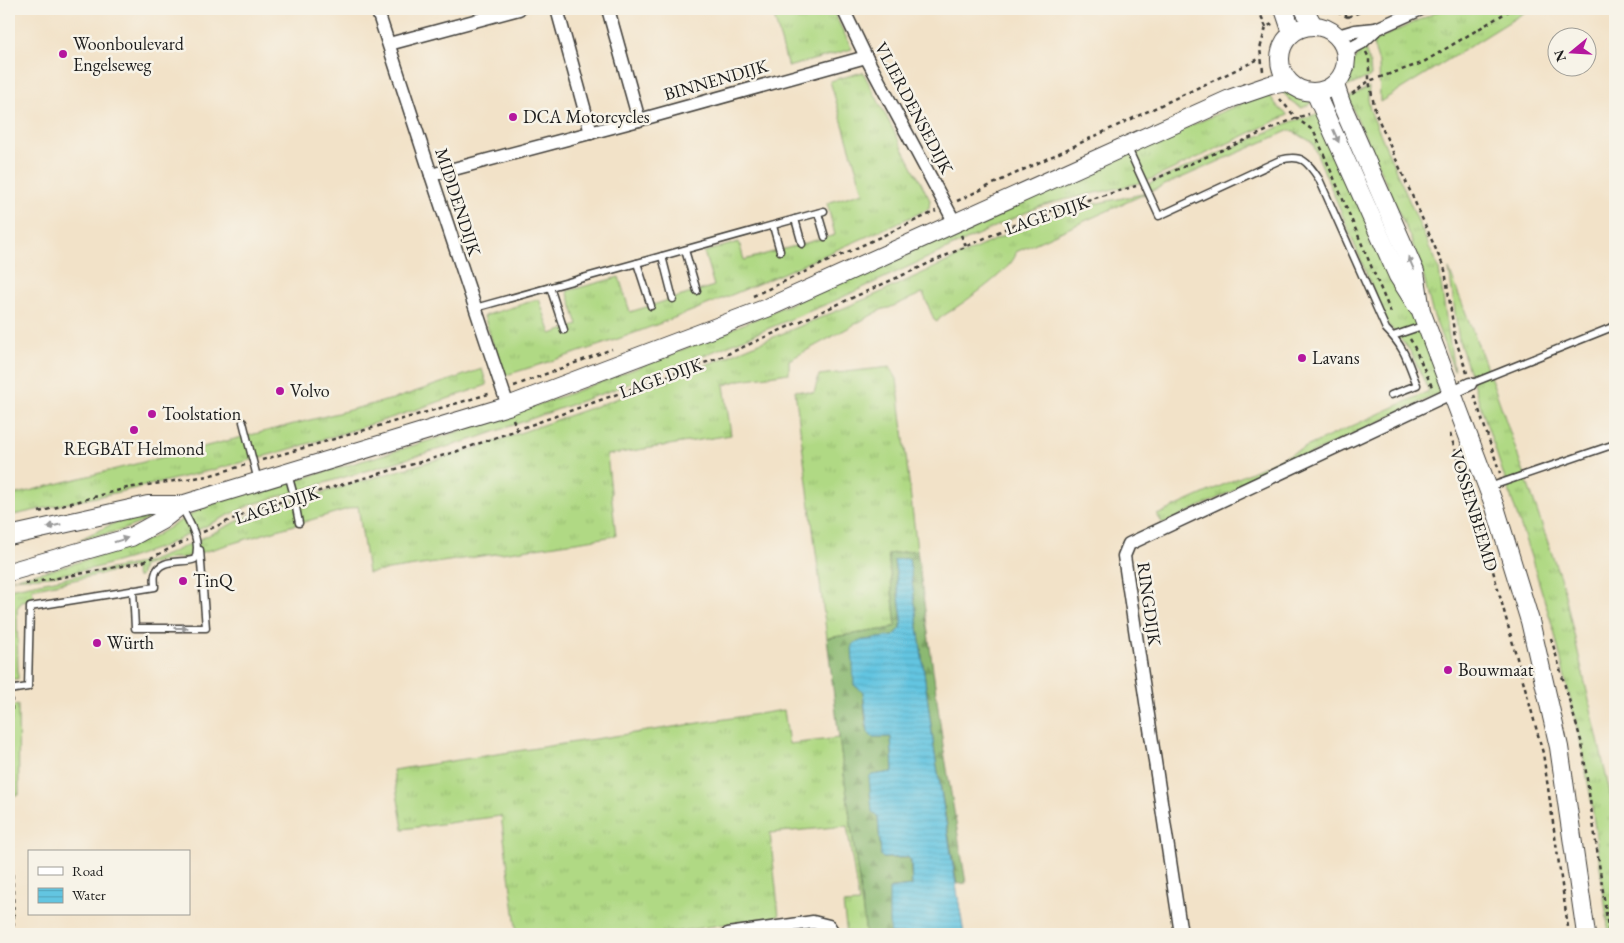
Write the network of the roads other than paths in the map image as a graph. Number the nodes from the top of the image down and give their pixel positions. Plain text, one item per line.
1 (377, 9) edge
2 (518, 9) edge
3 (557, 9) edge
4 (608, 9) edge
5 (843, 9) edge
6 (1304, 9) edge
7 (1421, 9) edge
8 (1285, 12) edge
9 (1314, 25) junction
10 (1292, 33) junction
11 (389, 44) junction
12 (1342, 44) junction
13 (866, 57) junction
14 (1280, 62) junction
15 (1265, 73) junction
16 (1288, 82) junction
17 (1335, 85) junction
18 (1314, 92) junction
19 (639, 120) junction
20 (592, 133) junction
21 (1126, 145) junction
22 (431, 175) junction
23 (795, 219) junction
24 (955, 223) junction
25 (773, 226) junction
26 (825, 237) dead end
27 (802, 244) dead end
28 (686, 250) junction
29 (780, 251) dead end
30 (662, 256) junction
31 (637, 263) junction
32 (550, 288) junction
33 (697, 291) dead end
34 (673, 299) dead end
35 (650, 306) dead end
36 (475, 308) junction
37 (1423, 318) junction
38 (1615, 326) edge
39 (564, 330) dead end
40 (1393, 336) junction
41 (1470, 384) joint
42 (1391, 395) dead end
43 (1445, 397) junction
44 (506, 398) junction
45 (243, 422) dead end
46 (1615, 444) edge
47 (288, 474) junction
48 (258, 483) junction
49 (1488, 487) junction
50 (181, 506) junction
51 (299, 523) dead end
52 (198, 535) junction
53 (9, 536) edge
54 (14, 579) edge
55 (133, 590) junction
56 (10, 689) edge
57 (728, 934) edge
58 (834, 934) edge
59 (1180, 934) edge
60 (1586, 934) edge

1 - 11 street, MIDDENDIJK
2 - 11 street
3 - 20 street
4 - 19 street
5 - 13 street, VLIERDENSEDIJK
6 - 9 main road
7 - 12 street
8 - 10 main road
9 - 10 main road
9 - 12 main road
10 - 14 main road
11 - 22 street, MIDDENDIJK
12 - 17 main road
13 - 19 street, BINNENDIJK
13 - 24 street, VLIERDENSEDIJK
14 - 15 main road, LAGE DIJK
14 - 16 main road
15 - 16 main road, LAGE DIJK
15 - 21 main road, LAGE DIJK
16 - 18 main road
17 - 18 main road
37 -> 17 main road, VOSSENBEEMD
18 -> 37 main road, VOSSENBEEMD
19 - 20 street, BINNENDIJK
20 - 22 street, BINNENDIJK
21 - 24 main road, LAGE DIJK
21 - 40 lane
22 - 36 street, MIDDENDIJK
23 - 25 lane
23 - 26 lane
23 - 27 lane
24 - 44 main road, LAGE DIJK
25 - 28 lane
25 - 29 lane
28 - 30 lane
28 - 33 lane
30 - 31 lane
30 - 34 lane
31 - 32 lane
31 - 35 lane
32 - 36 lane
32 - 39 lane
36 - 44 street, MIDDENDIJK
37 - 40 lane
37 - 43 main road, VOSSENBEEMD
38 - 41 lane
40 - 42 lane
41 - 43 street
43 - 49 main road, VOSSENBEEMD
43 - 59 street, RINGDIJK
44 - 47 main road, LAGE DIJK
45 - 48 lane
46 - 49 lane, VOSSENBEEMD
47 - 48 main road, LAGE DIJK
47 - 51 lane
48 - 50 main road, LAGE DIJK
49 - 60 main road, VOSSENBEEMD
50 - 52 lane
50 -> 53 main road, LAGE DIJK
54 -> 50 main road, LAGE DIJK
52 - 55 lane
55 -> 52 lane
55 - 56 lane
57 - 58 street

